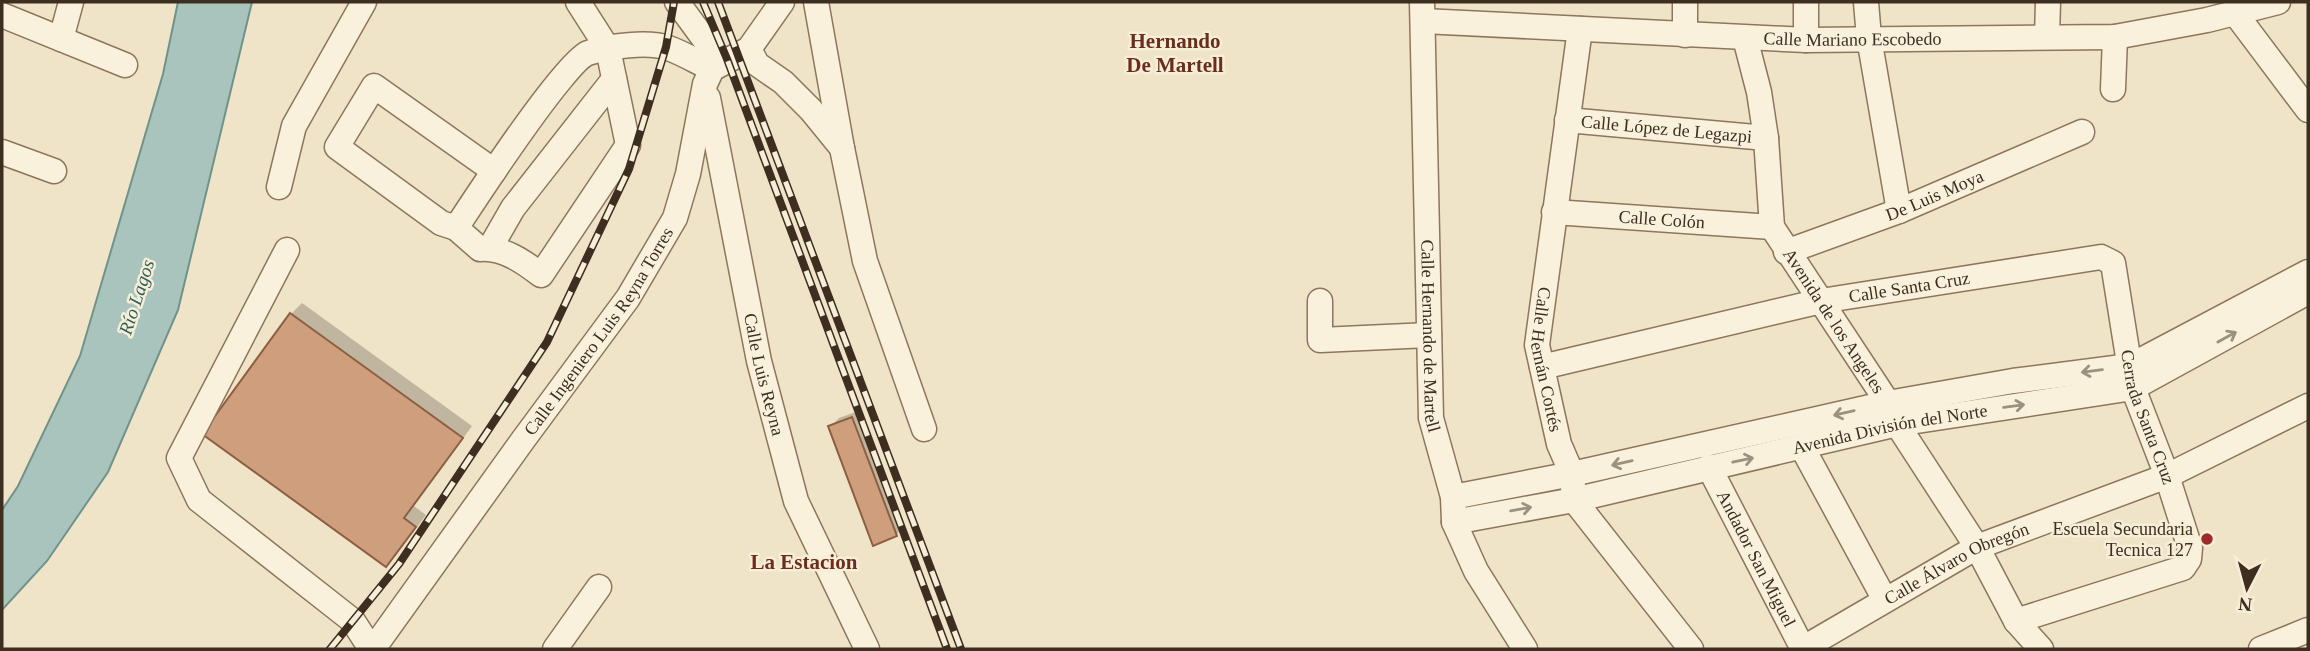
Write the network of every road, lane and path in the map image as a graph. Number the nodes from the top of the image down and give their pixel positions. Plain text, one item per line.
1 (71, 2) edge
2 (364, 2) edge
3 (578, 2) edge
4 (677, 2) edge
5 (782, 2) edge
6 (816, 2) edge
7 (1685, 2) edge
8 (1805, 2) edge
9 (1866, 2) edge
10 (2048, 2) edge
11 (2278, 2) edge
12 (1422, 11) edge
13 (2182, 13) edge
14 (2235, 13) junction
15 (2, 15) edge
16 (1580, 29) junction
17 (1685, 35) junction
18 (2046, 37) junction
19 (2115, 37) junction
20 (1745, 38) junction
21 (1869, 38) junction
22 (61, 39) junction
23 (1807, 40) junction
24 (608, 49) junction
25 (749, 49) junction
26 (125, 65) dead end
27 (712, 71) junction
28 (614, 79) junction
29 (2113, 89) dead end
30 (2308, 110) edge
31 (1567, 120) junction
32 (2082, 132) dead end
33 (1766, 138) junction
34 (842, 148) junction
35 (2, 152) edge
36 (54, 171) dead end
37 (494, 171) junction
38 (279, 187) dead end
39 (1899, 211) junction
40 (1554, 212) junction
41 (1772, 227) junction
42 (456, 228) junction
43 (490, 248) junction
44 (287, 250) dead end
45 (1786, 252) junction
46 (2113, 263) joint
47 (2308, 272) edge
48 (2308, 292) edge
49 (1321, 301) dead end
50 (1821, 302) junction
51 (1429, 335) junction
52 (1542, 368) junction
53 (2132, 377) junction
54 (2308, 406) edge
55 (1892, 413) junction
56 (924, 429) dead end
57 (1802, 447) junction
58 (1709, 467) junction
59 (1572, 474) junction
60 (2167, 476) junction
61 (1574, 500) junction
62 (1454, 510) junction
63 (1977, 547) junction
64 (599, 587) dead end
65 (1885, 600) junction
66 (2016, 621) junction
67 (2308, 630) edge
68 (1811, 647) edge
69 (372, 649) edge
70 (555, 649) edge
71 (867, 649) edge
72 (1525, 649) edge
73 (1691, 649) edge
74 (2041, 649) edge
75 (2261, 649) edge

1 - 22 street
2 - 38 street
3 - 24 street
4 - 27 street, Calle Luis Reyna
5 - 25 street
6 - 34 street
7 - 17 street
8 - 23 street
9 - 21 street
10 - 18 street
11 - 14 street, Calle Mariano Escobedo
12 - 16 street, Calle Mariano Escobedo
12 - 51 street, Calle Hernando de Martell
13 - 14 street, Calle Mariano Escobedo
13 - 19 street, Calle Mariano Escobedo
14 - 30 street
15 - 22 street
16 - 17 street, Calle Mariano Escobedo
16 - 31 street, Calle Hernán Cortés
17 - 20 street, Calle Mariano Escobedo
18 - 19 street, Calle Mariano Escobedo
18 - 21 street, Calle Mariano Escobedo
19 - 29 street
20 - 23 street, Calle Mariano Escobedo
20 - 33 street, Avenida de los Angeles
21 - 23 street, Calle Mariano Escobedo
21 - 39 street
22 - 26 street
24 - 27 street
24 - 28 street
24 - 37 street
25 - 27 street
25 - 34 street
27 - 69 street, Calle Ingeniero Luis Reyna Torres
27 - 71 street, Calle Luis Reyna
28 - 43 street
28 - 43 street
31 - 33 street, Calle López de Legazpi
31 - 40 street, Calle Hernán Cortés
32 - 39 street, De Luis Moya
33 - 41 street, Avenida de los Angeles
34 - 56 street
35 - 36 street
37 - 42 street
37 - 42 street
39 - 45 street, De Luis Moya
40 - 41 street, Calle Colón
40 - 52 street, Calle Hernán Cortés
41 - 45 street, Avenida de los Angeles
42 - 43 street
44 - 69 street
45 - 50 street, Avenida de los Angeles
46 - 50 street, Calle Santa Cruz
46 - 53 street, Cerrada Santa Cruz
47 - 53 street, Avenida División del Norte
53 -> 48 street, Avenida División del Norte
49 - 51 street
50 - 52 street, Calle Santa Cruz
50 - 55 street, Avenida de los Angeles
51 - 62 street, Calle Hernando de Martell
52 - 59 street, Calle Hernán Cortés
53 - 55 street, Avenida División del Norte
53 - 60 street, Cerrada Santa Cruz
54 - 60 street, Calle Álvaro Obregón
55 - 57 street, Avenida División del Norte
55 -> 59 street, Avenida División del Norte
55 - 63 street, Avenida de los Angeles
58 -> 57 street, Avenida División del Norte
57 - 65 street
58 - 61 street, Avenida División del Norte
58 - 68 street, Andador San Miguel
59 - 61 street, Calle Hernán Cortés
59 - 62 street, Avenida División del Norte
60 - 63 street, Calle Álvaro Obregón
60 - 66 street, Cerrada Santa Cruz
62 -> 61 street, Avenida División del Norte
61 - 73 street
62 - 72 street, Calle Hernando de Martell
63 - 65 street, Calle Álvaro Obregón
63 - 66 street, Avenida de los Angeles
64 - 70 street
65 - 68 street, Calle Álvaro Obregón
66 - 74 street, Avenida de los Angeles
67 - 75 street

